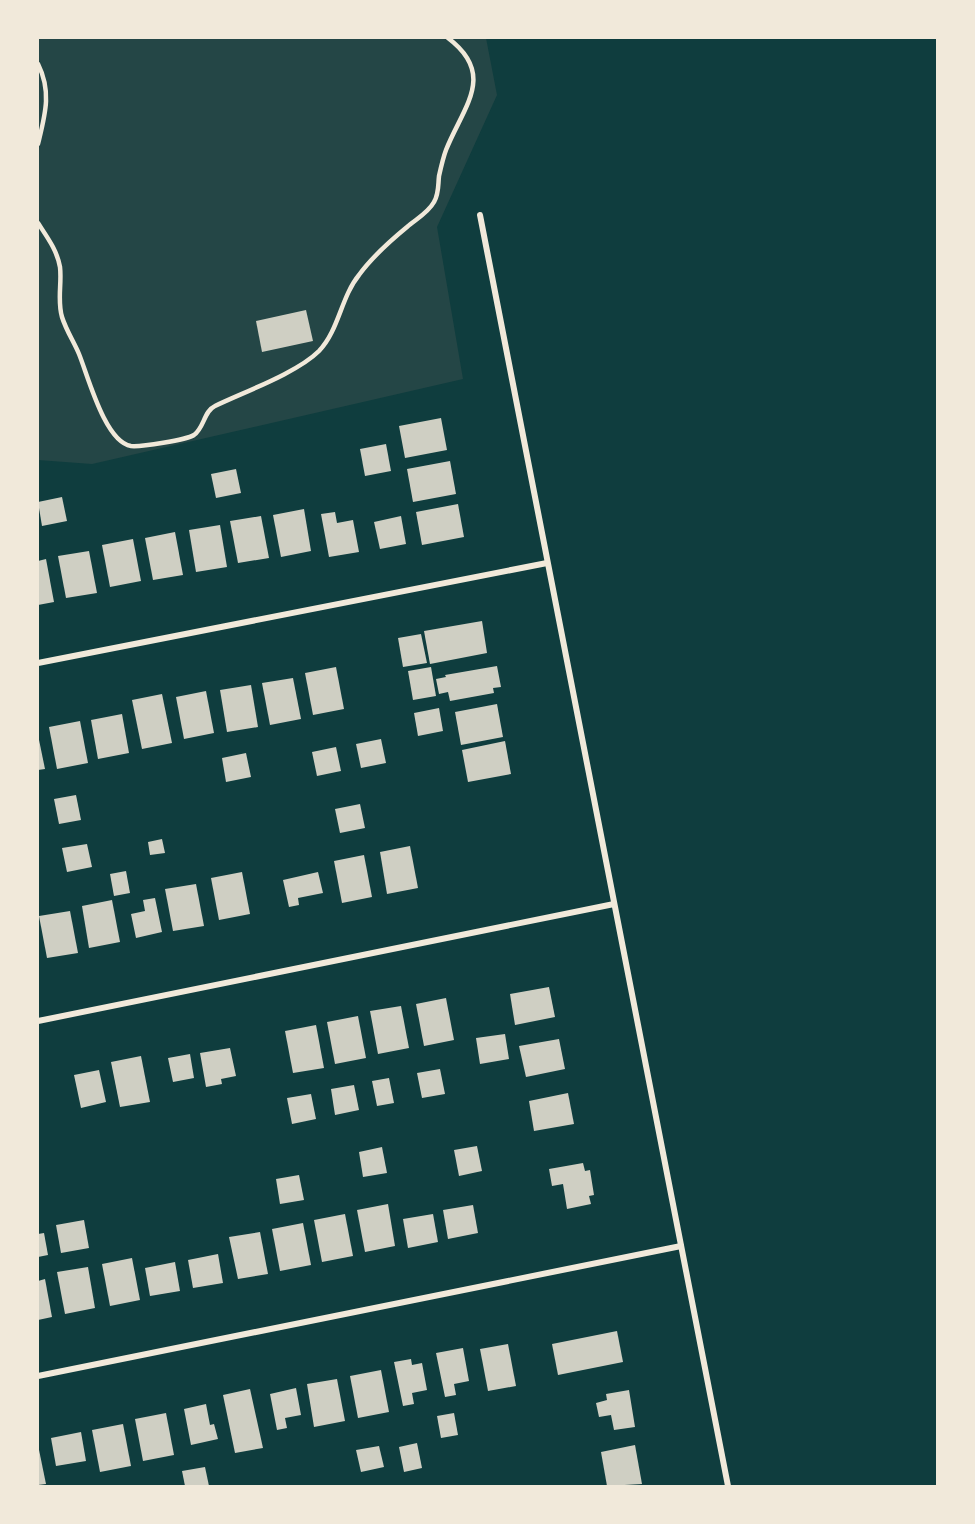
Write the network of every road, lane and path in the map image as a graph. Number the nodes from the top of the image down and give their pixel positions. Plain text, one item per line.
1 (448, 38) edge
2 (38, 64) edge
3 (38, 144) edge
4 (480, 215) dead end
5 (38, 223) edge
6 (548, 562) junction
7 (38, 663) edge
8 (614, 904) junction
9 (38, 1021) edge
10 (681, 1246) junction
11 (38, 1376) edge
12 (728, 1486) edge

1 - 5 lane
2 - 3 lane
4 - 6 street
6 - 7 street
6 - 8 street
8 - 9 street
8 - 10 street
10 - 11 street
10 - 12 street

